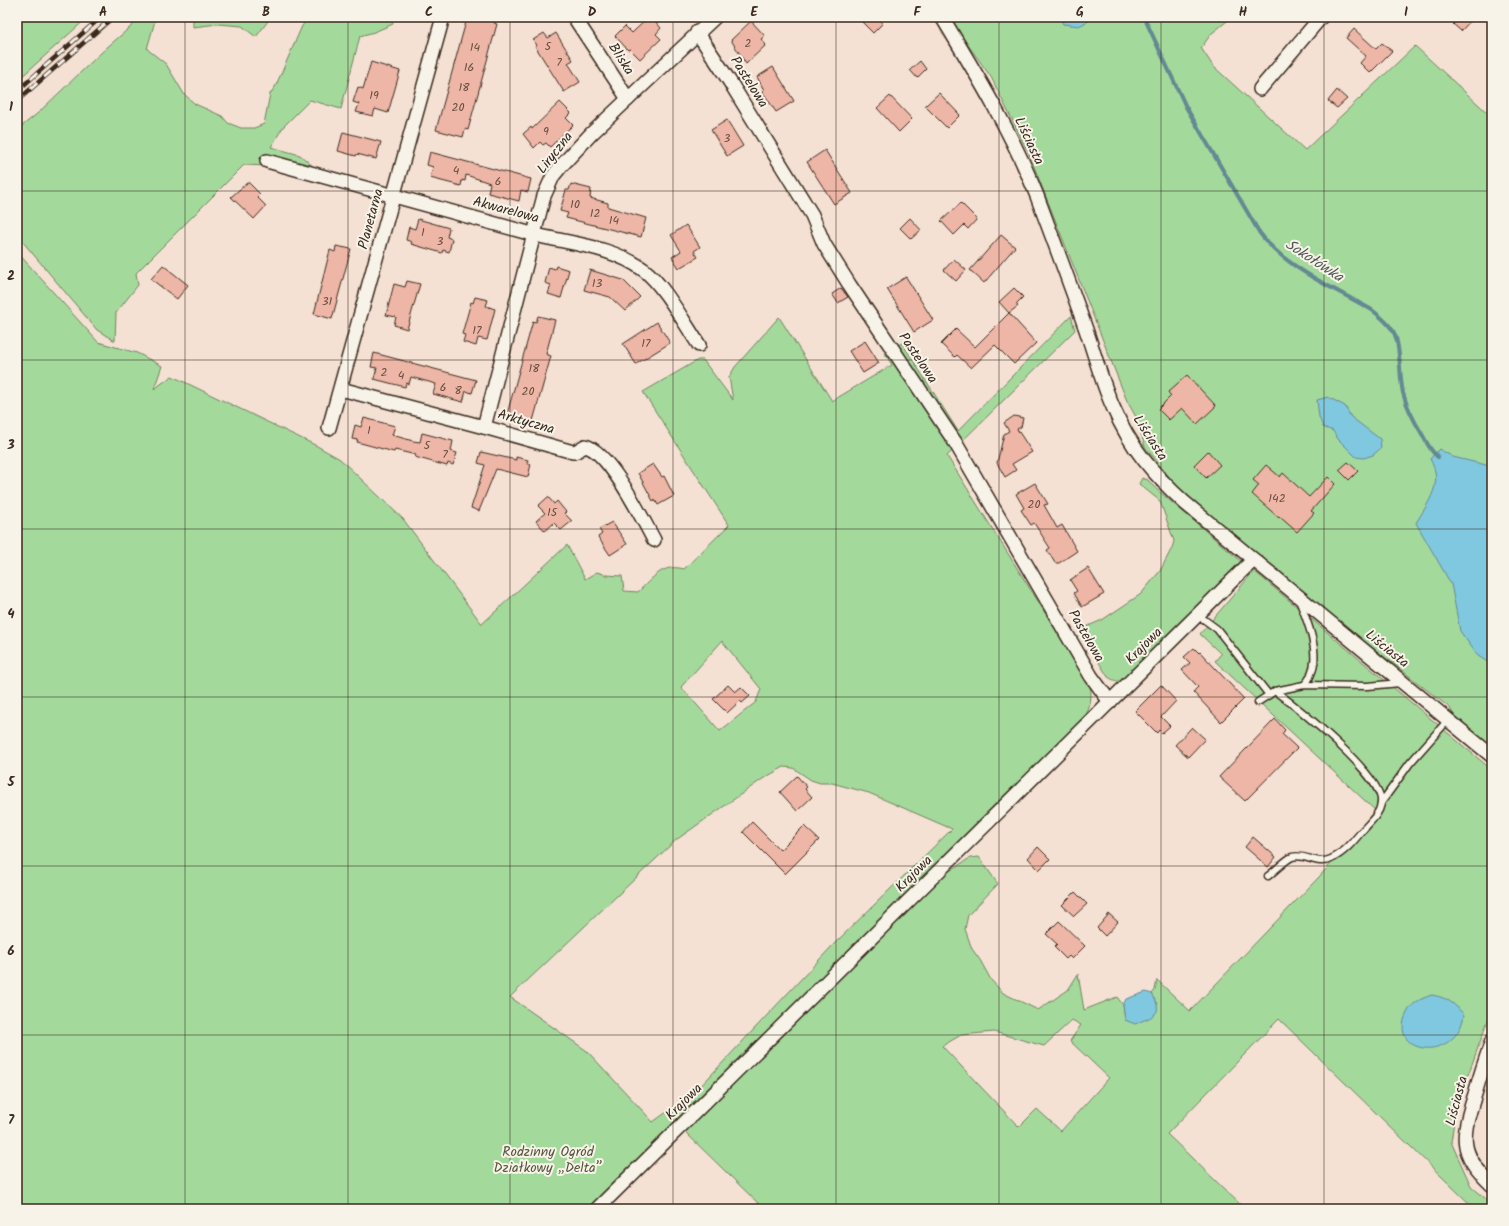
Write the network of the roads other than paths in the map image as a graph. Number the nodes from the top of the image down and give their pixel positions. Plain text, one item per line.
1 (443, 17) edge
2 (574, 17) edge
3 (715, 17) edge
4 (942, 17) edge
5 (1321, 17) edge
6 (697, 32) junction
7 (1260, 89) dead end
8 (628, 99) junction
9 (267, 161) dead end
10 (394, 195) junction
11 (534, 234) junction
12 (699, 345) dead end
13 (341, 389) junction
14 (484, 426) junction
15 (329, 428) dead end
16 (654, 540) dead end
17 (1253, 560) junction
18 (1297, 597) junction
19 (1198, 615) junction
20 (1402, 683) junction
21 (1304, 685) junction
22 (1275, 691) junction
23 (1269, 695) junction
24 (1110, 702) junction
25 (1258, 702) dead end
26 (1448, 720) junction
27 (1492, 756) edge
28 (1381, 803) junction
29 (1268, 876) dead end
30 (1492, 1041) edge
31 (1492, 1185) edge
32 (597, 1209) edge

1 - 10 street, Planetarna
2 - 8 street, Bliska
3 - 6 street, Liryczna
4 - 17 street, Liściasta
5 - 7 street
6 - 8 street, Liryczna
6 - 24 street, Pastelowa
8 - 11 street, Liryczna
9 - 10 street, Akwarelowa
10 - 11 street, Akwarelowa
10 - 13 street, Planetarna
11 - 12 street, Akwarelowa
11 - 14 street, Liryczna
13 - 14 street, Arktyczna
13 - 15 street, Planetarna
14 - 16 street, Arktyczna
17 - 18 street, Liściasta
17 - 19 street, Krajowa
18 - 20 street, Liściasta
18 - 21 lane
19 - 23 lane
19 - 24 street, Krajowa
20 - 21 lane
20 - 26 street, Liściasta
21 - 22 lane
22 - 23 lane
22 - 28 lane
23 - 25 lane
24 - 32 street, Krajowa
26 - 27 street, Liściasta
26 - 28 lane
28 - 29 lane
30 - 31 street, Liściasta

